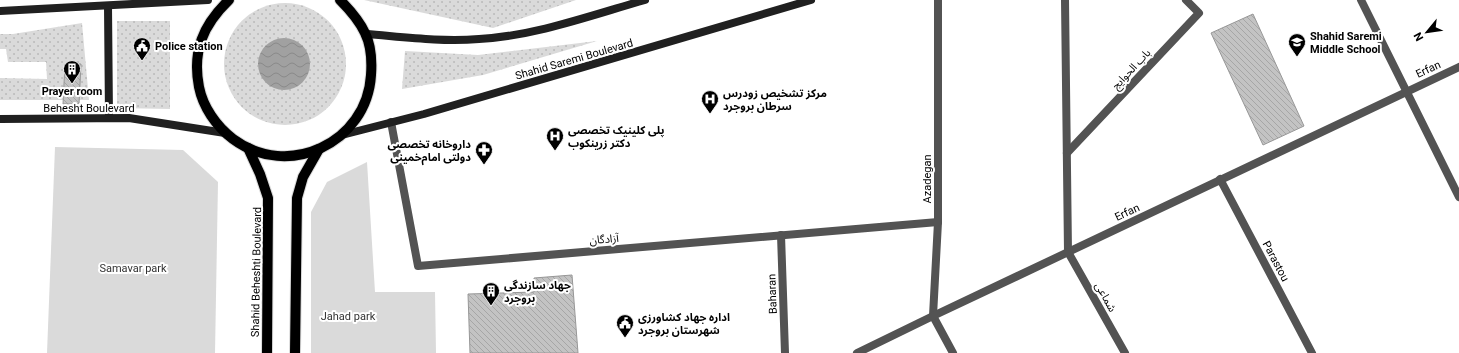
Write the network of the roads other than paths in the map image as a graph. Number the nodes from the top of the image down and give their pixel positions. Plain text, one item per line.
1 (208, 0) edge
2 (229, 0) edge
3 (340, 0) edge
4 (645, 0) edge
5 (811, 0) edge
6 (938, 0) edge
7 (1065, 0) edge
8 (1186, 0) edge
9 (1361, 0) edge
10 (108, 6) junction
11 (0, 11) edge
12 (366, 34) junction
13 (1459, 67) edge
14 (1406, 91) junction
15 (109, 118) junction
16 (0, 120) edge
17 (391, 122) junction
18 (225, 133) junction
19 (342, 135) junction
20 (248, 148) junction
21 (319, 149) junction
22 (1067, 153) junction
23 (1220, 179) junction
24 (1459, 197) edge
25 (938, 222) junction
26 (781, 235) junction
27 (1068, 252) junction
28 (933, 316) junction
29 (267, 353) edge
30 (295, 353) edge
31 (785, 353) edge
32 (858, 353) edge
33 (953, 353) edge
34 (1126, 353) edge
35 (1312, 353) edge

1 - 10 main road
2 - 18 main road
3 - 12 main road
4 - 12 main road
5 - 17 main road, Shahid Saremi Boulevard
6 - 25 street, Azadegan
7 - 22 street
8 - 22 street, باب الحوایج
9 - 14 street, Erfan
10 - 11 main road
10 - 15 main road
12 - 19 main road
13 - 14 street, Erfan
14 - 23 street, Erfan
14 - 24 street, Erfan
15 - 16 main road, Behesht Boulevard
15 - 18 main road, Behesht Boulevard
17 - 19 main road, Shahid Saremi Boulevard
17 - 26 street, آزادگان
18 - 20 main road
19 - 21 main road
20 - 21 main road
20 - 29 main road, Shahid Beheshti Boulevard
21 - 30 main road
22 - 27 street
23 - 27 street, Erfan
23 - 35 street, Parastou
25 - 26 street, آزادگان
25 - 28 street, Azadegan
26 - 31 street, Baharan
27 - 28 street, Erfan
27 - 34 street, شماعی
28 - 32 street, Erfan
28 - 33 street

